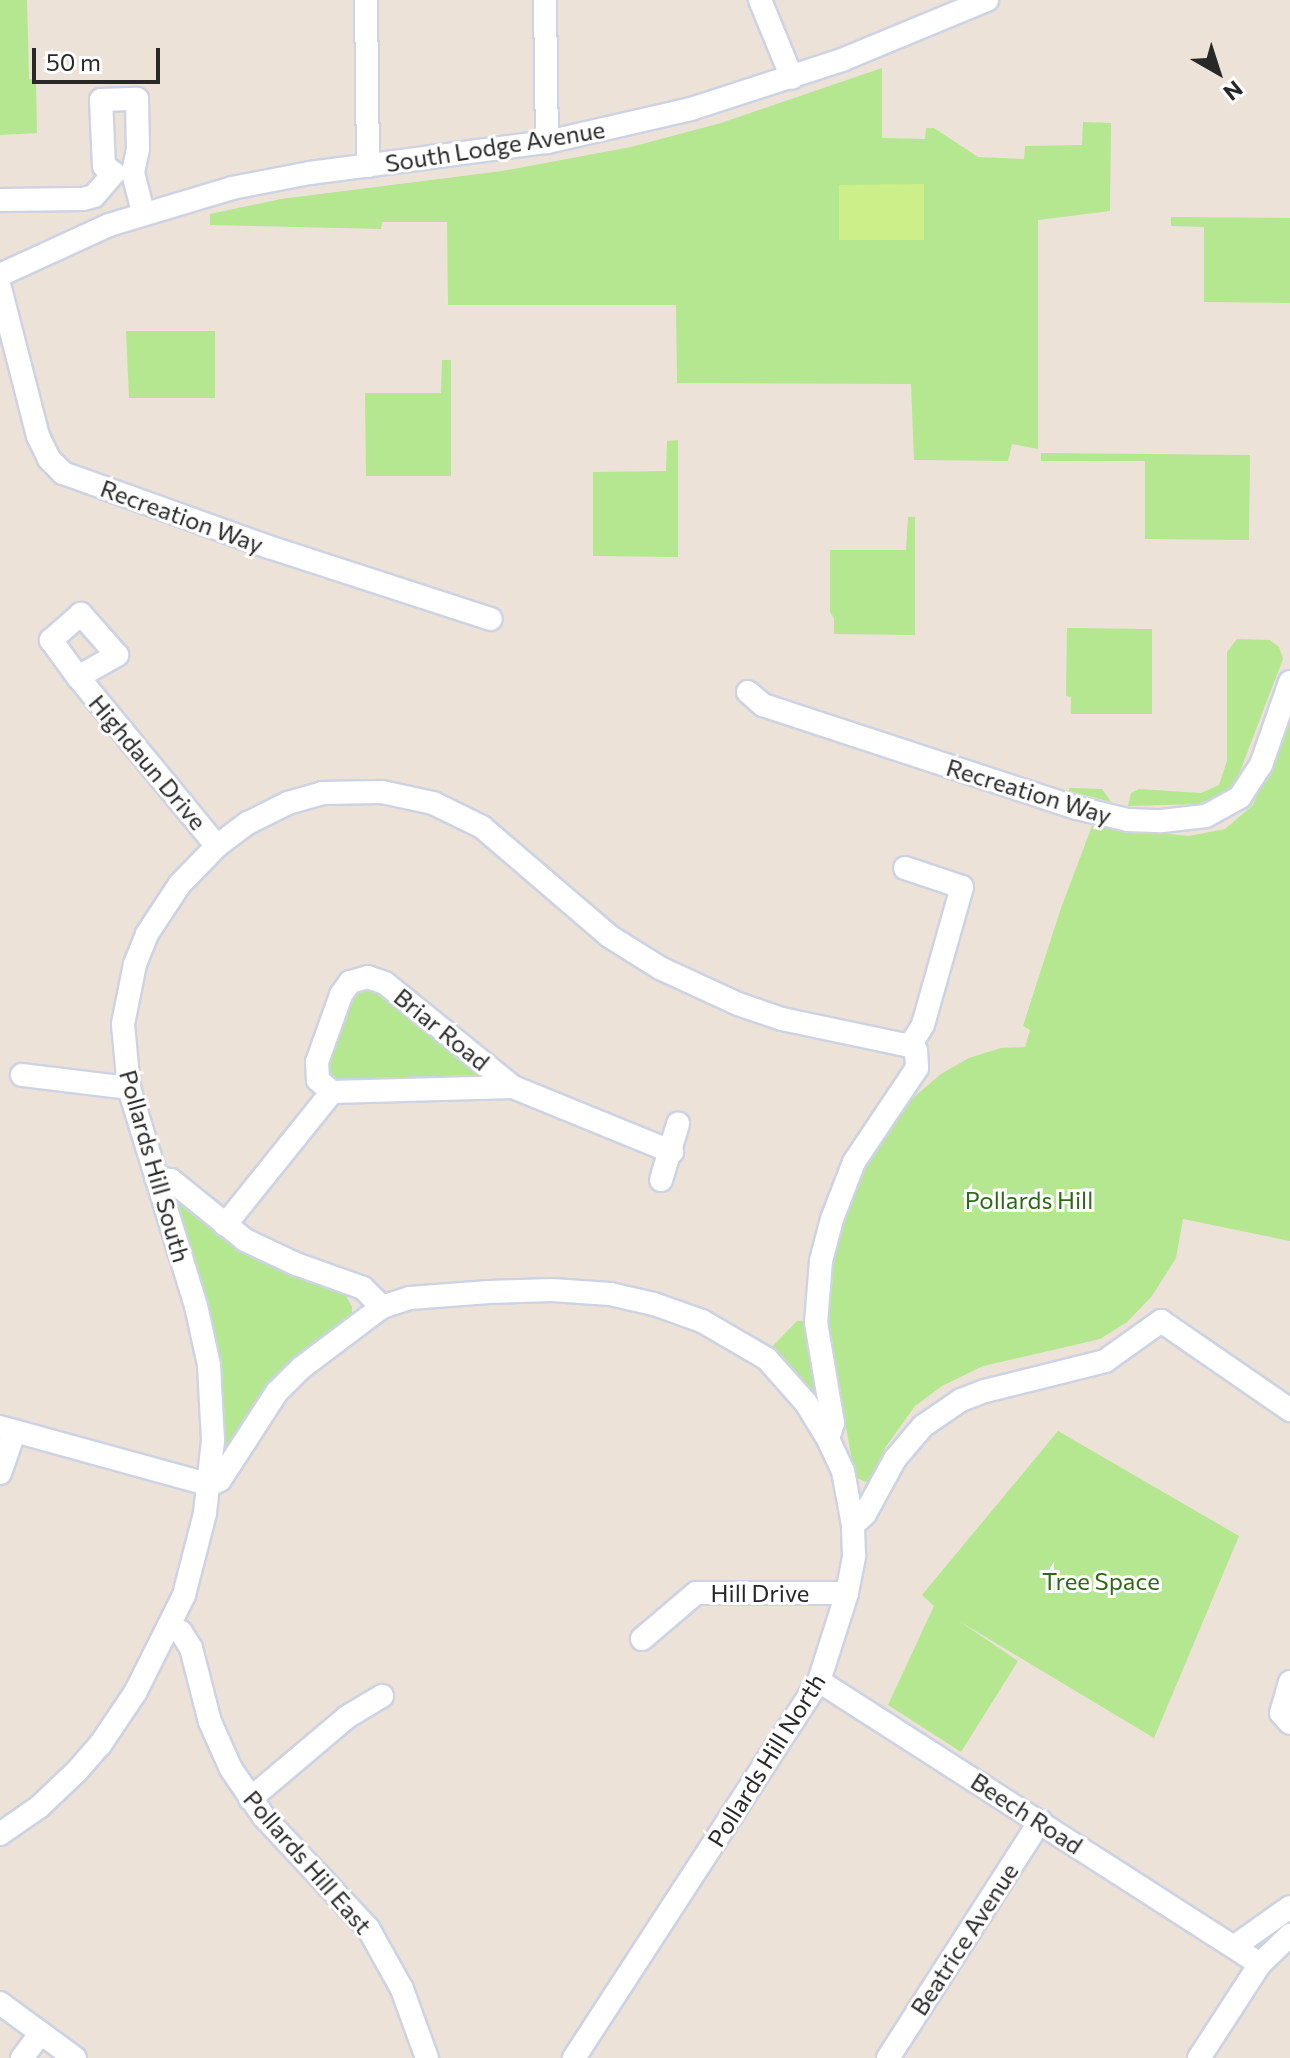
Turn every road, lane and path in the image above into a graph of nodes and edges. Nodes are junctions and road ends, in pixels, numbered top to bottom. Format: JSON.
{"nodes":[{"id":1,"x":366,"y":0,"type":"edge"},
{"id":2,"x":545,"y":0,"type":"edge"},
{"id":3,"x":760,"y":0,"type":"edge"},
{"id":4,"x":987,"y":0,"type":"edge"},
{"id":5,"x":792,"y":78,"type":"junction"},
{"id":6,"x":547,"y":142,"type":"junction"},
{"id":7,"x":368,"y":166,"type":"junction"},
{"id":8,"x":0,"y":200,"type":"edge"},
{"id":9,"x":143,"y":212,"type":"junction"},
{"id":10,"x":0,"y":275,"type":"edge"},
{"id":11,"x":0,"y":288,"type":"edge"},
{"id":12,"x":491,"y":619,"type":"dead end"},
{"id":13,"x":78,"y":677,"type":"dead end"},
{"id":14,"x":1290,"y":682,"type":"edge"},
{"id":15,"x":748,"y":692,"type":"dead end"},
{"id":16,"x":217,"y":846,"type":"junction"},
{"id":17,"x":905,"y":868,"type":"dead end"},
{"id":18,"x":910,"y":1046,"type":"junction"},
{"id":19,"x":22,"y":1075,"type":"dead end"},
{"id":20,"x":513,"y":1087,"type":"junction"},
{"id":21,"x":129,"y":1088,"type":"junction"},
{"id":22,"x":332,"y":1092,"type":"junction"},
{"id":23,"x":678,"y":1124,"type":"dead end"},
{"id":24,"x":672,"y":1152,"type":"junction"},
{"id":25,"x":156,"y":1178,"type":"junction"},
{"id":26,"x":661,"y":1180,"type":"dead end"},
{"id":27,"x":225,"y":1225,"type":"junction"},
{"id":28,"x":382,"y":1307,"type":"junction"},
{"id":29,"x":1290,"y":1410,"type":"edge"},
{"id":30,"x":7,"y":1430,"type":"edge"},
{"id":31,"x":828,"y":1439,"type":"junction"},
{"id":32,"x":0,"y":1473,"type":"edge"},
{"id":33,"x":210,"y":1485,"type":"junction"},
{"id":34,"x":853,"y":1525,"type":"junction"},
{"id":35,"x":847,"y":1593,"type":"junction"},
{"id":36,"x":170,"y":1626,"type":"junction"},
{"id":37,"x":642,"y":1639,"type":"dead end"},
{"id":38,"x":819,"y":1681,"type":"junction"},
{"id":39,"x":1290,"y":1682,"type":"edge"},
{"id":40,"x":382,"y":1696,"type":"dead end"},
{"id":41,"x":1290,"y":1723,"type":"edge"},
{"id":42,"x":250,"y":1799,"type":"junction"},
{"id":43,"x":1040,"y":1821,"type":"junction"},
{"id":44,"x":0,"y":1834,"type":"edge"},
{"id":45,"x":1290,"y":1907,"type":"edge"},
{"id":46,"x":1290,"y":1935,"type":"edge"},
{"id":47,"x":1235,"y":1946,"type":"junction"},
{"id":48,"x":1260,"y":1964,"type":"junction"},
{"id":49,"x":0,"y":2003,"type":"edge"},
{"id":50,"x":41,"y":2033,"type":"junction"},
{"id":51,"x":22,"y":2058,"type":"edge"},
{"id":52,"x":75,"y":2058,"type":"edge"},
{"id":53,"x":427,"y":2058,"type":"edge"},
{"id":54,"x":574,"y":2058,"type":"edge"},
{"id":55,"x":888,"y":2058,"type":"edge"},
{"id":56,"x":1199,"y":2058,"type":"edge"}],
"edges":[{"from":1,"to":7,"type":"street"},
{"from":2,"to":6,"type":"street"},
{"from":3,"to":5,"type":"street"},
{"from":4,"to":5,"type":"street","name":"South Lodge Avenue"},
{"from":5,"to":6,"type":"street","name":"South Lodge Avenue"},
{"from":6,"to":7,"type":"street","name":"South Lodge Avenue"},
{"from":7,"to":9,"type":"street","name":"South Lodge Avenue"},
{"from":8,"to":9,"type":"street"},
{"from":9,"to":10,"type":"street","name":"South Lodge Avenue"},
{"from":11,"to":12,"type":"street","name":"Recreation Way"},
{"from":13,"to":16,"type":"street","name":"Highdaun Drive"},
{"from":14,"to":15,"type":"street","name":"Recreation Way"},
{"from":16,"to":18,"type":"street","name":"Pollards Hill South"},
{"from":16,"to":21,"type":"street","name":"Pollards Hill South"},
{"from":17,"to":18,"type":"street"},
{"from":18,"to":31,"type":"street"},
{"from":19,"to":21,"type":"street"},
{"from":20,"to":22,"type":"street","name":"Briar Road"},
{"from":20,"to":22,"type":"street","name":"Briar Road"},
{"from":20,"to":24,"type":"street","name":"Briar Road"},
{"from":21,"to":25,"type":"street","name":"Pollards Hill South"},
{"from":22,"to":27,"type":"street"},
{"from":23,"to":24,"type":"street"},
{"from":24,"to":26,"type":"street"},
{"from":25,"to":27,"type":"street"},
{"from":25,"to":33,"type":"street","name":"Pollards Hill South"},
{"from":27,"to":28,"type":"street"},
{"from":28,"to":31,"type":"street"},
{"from":28,"to":33,"type":"street"},
{"from":29,"to":34,"type":"street"},
{"from":30,"to":32,"type":"street"},
{"from":30,"to":33,"type":"street"},
{"from":31,"to":34,"type":"street","name":"Pollards Hill North"},
{"from":33,"to":36,"type":"street","name":"Pollards Hill South"},
{"from":34,"to":35,"type":"street","name":"Pollards Hill North"},
{"from":35,"to":37,"type":"street","name":"Hill Drive"},
{"from":35,"to":38,"type":"street","name":"Pollards Hill North"},
{"from":36,"to":42,"type":"street","name":"Pollards Hill East"},
{"from":36,"to":44,"type":"street","name":"Pollards Hill South"},
{"from":38,"to":43,"type":"street","name":"Beech Road"},
{"from":38,"to":54,"type":"street","name":"Pollards Hill North"},
{"from":39,"to":41,"type":"street"},
{"from":40,"to":42,"type":"street"},
{"from":42,"to":53,"type":"street","name":"Pollards Hill East"},
{"from":43,"to":47,"type":"street","name":"Beech Road"},
{"from":43,"to":55,"type":"street","name":"Beatrice Avenue"},
{"from":45,"to":47,"type":"street"},
{"from":46,"to":48,"type":"street"},
{"from":47,"to":48,"type":"street","name":"Beech Road"},
{"from":48,"to":56,"type":"street"},
{"from":49,"to":50,"type":"street"},
{"from":50,"to":51,"type":"street"},
{"from":50,"to":52,"type":"street"}]}
